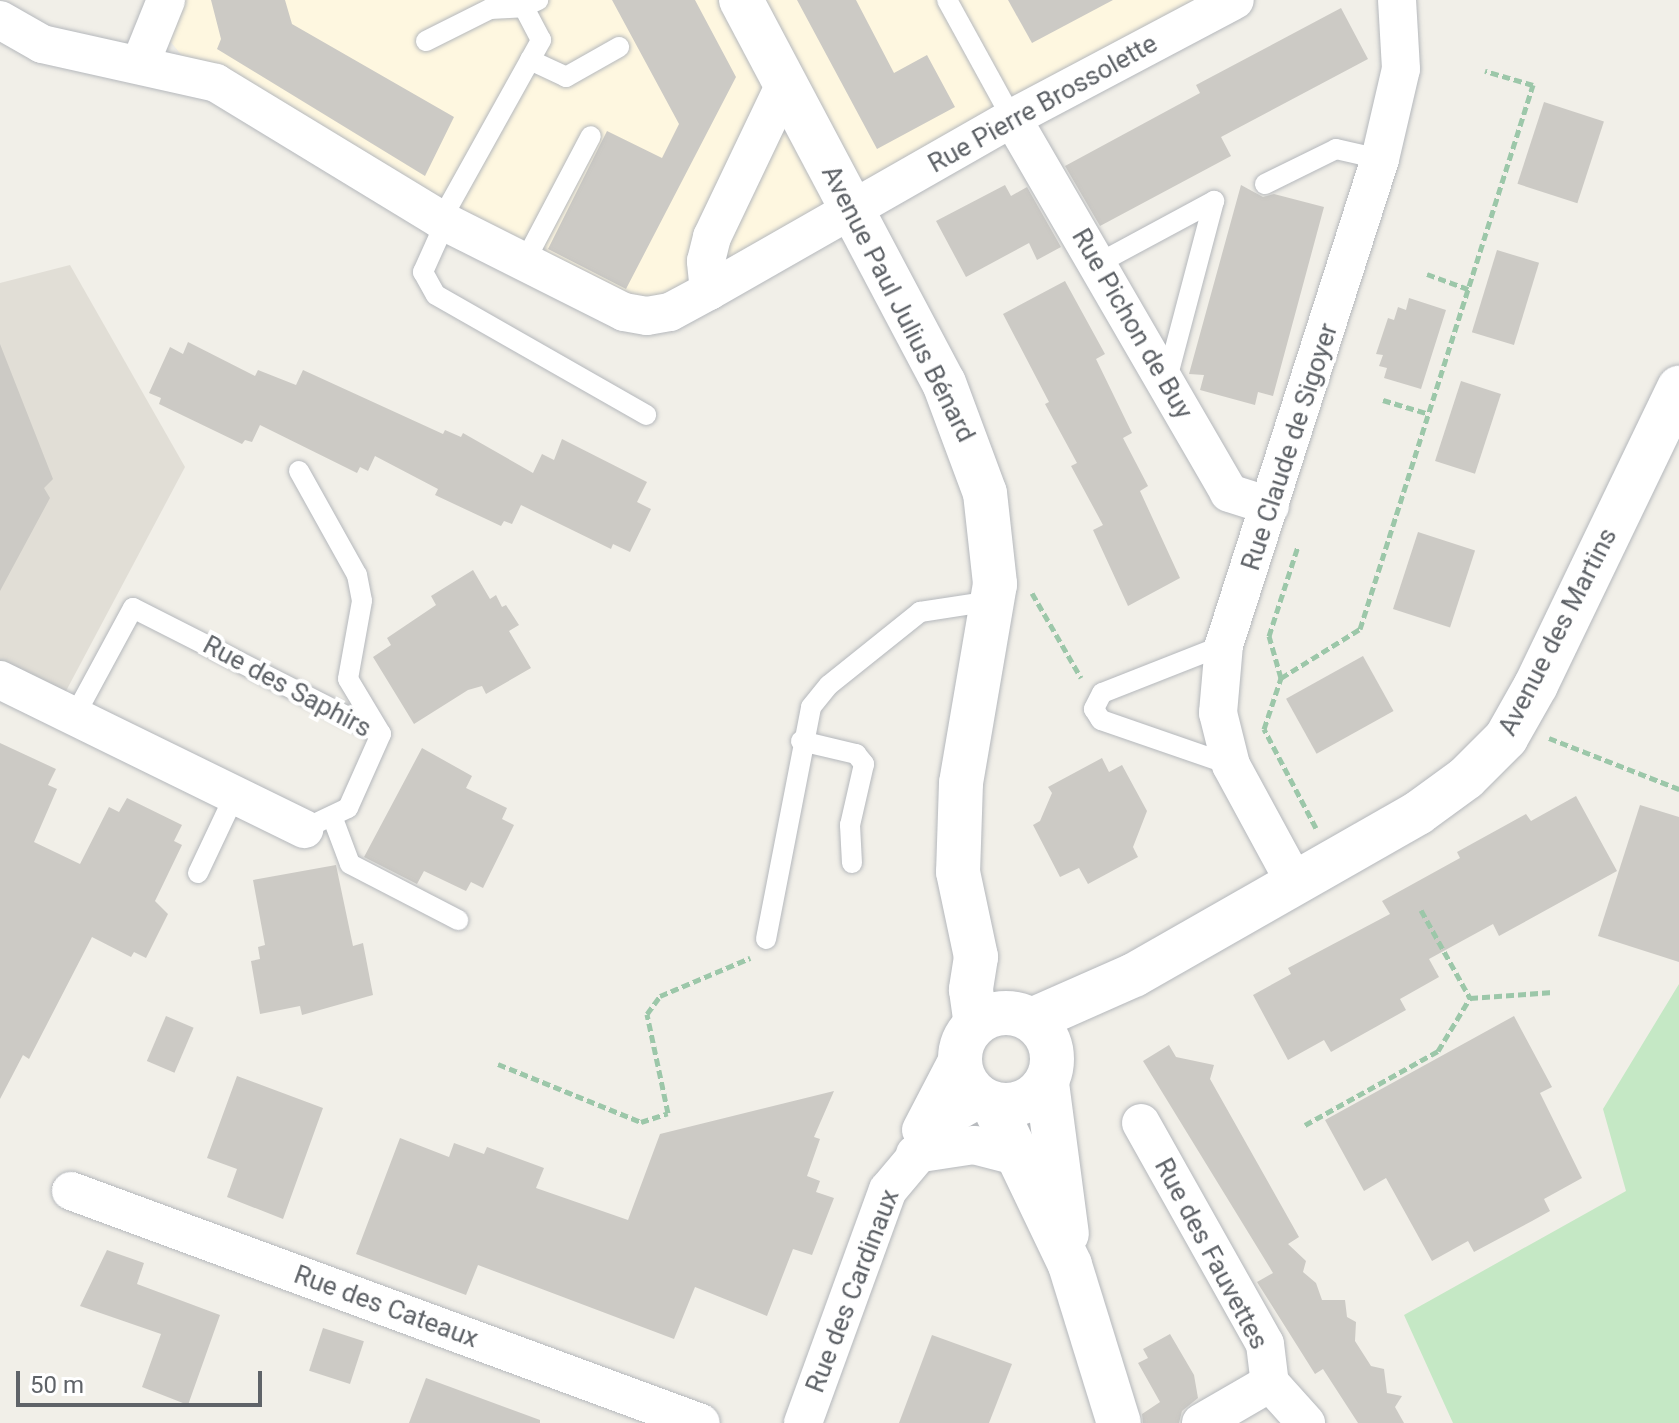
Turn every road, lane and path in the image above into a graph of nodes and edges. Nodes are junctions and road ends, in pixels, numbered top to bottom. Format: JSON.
{"nodes":[{"id":1,"x":166,"y":0,"type":"edge"},
{"id":2,"x":741,"y":0,"type":"edge"},
{"id":3,"x":947,"y":0,"type":"edge"},
{"id":4,"x":1235,"y":0,"type":"edge"},
{"id":5,"x":1397,"y":0,"type":"edge"},
{"id":6,"x":527,"y":2,"type":"edge"},
{"id":7,"x":0,"y":20,"type":"edge"},
{"id":8,"x":426,"y":41,"type":"dead end"},
{"id":9,"x":619,"y":47,"type":"dead end"},
{"id":10,"x":530,"y":60,"type":"junction"},
{"id":11,"x":141,"y":62,"type":"junction"},
{"id":12,"x":1485,"y":71,"type":"dead end"},
{"id":13,"x":785,"y":84,"type":"junction"},
{"id":14,"x":1012,"y":118,"type":"junction"},
{"id":15,"x":591,"y":136,"type":"dead end"},
{"id":16,"x":1380,"y":159,"type":"junction"},
{"id":17,"x":1265,"y":184,"type":"dead end"},
{"id":18,"x":852,"y":210,"type":"junction"},
{"id":19,"x":443,"y":222,"type":"junction"},
{"id":20,"x":525,"y":261,"type":"junction"},
{"id":21,"x":1099,"y":263,"type":"junction"},
{"id":22,"x":1427,"y":274,"type":"dead end"},
{"id":23,"x":1468,"y":289,"type":"junction"},
{"id":24,"x":709,"y":291,"type":"junction"},
{"id":25,"x":1166,"y":383,"type":"junction"},
{"id":26,"x":1679,"y":388,"type":"edge"},
{"id":27,"x":1383,"y":400,"type":"dead end"},
{"id":28,"x":1429,"y":414,"type":"junction"},
{"id":29,"x":646,"y":415,"type":"dead end"},
{"id":30,"x":299,"y":471,"type":"dead end"},
{"id":31,"x":1270,"y":506,"type":"junction"},
{"id":32,"x":1298,"y":546,"type":"dead end"},
{"id":33,"x":993,"y":592,"type":"junction"},
{"id":34,"x":1224,"y":645,"type":"junction"},
{"id":35,"x":1281,"y":678,"type":"junction"},
{"id":36,"x":0,"y":680,"type":"edge"},
{"id":37,"x":1098,"y":695,"type":"junction"},
{"id":38,"x":74,"y":717,"type":"junction"},
{"id":39,"x":1516,"y":721,"type":"junction"},
{"id":40,"x":381,"y":734,"type":"junction"},
{"id":41,"x":801,"y":741,"type":"junction"},
{"id":42,"x":1231,"y":765,"type":"junction"},
{"id":43,"x":1679,"y":789,"type":"edge"},
{"id":44,"x":234,"y":797,"type":"junction"},
{"id":45,"x":318,"y":822,"type":"junction"},
{"id":46,"x":1334,"y":861,"type":"junction"},
{"id":47,"x":852,"y":863,"type":"dead end"},
{"id":48,"x":198,"y":873,"type":"dead end"},
{"id":49,"x":1295,"y":883,"type":"junction"},
{"id":50,"x":1421,"y":910,"type":"dead end"},
{"id":51,"x":458,"y":920,"type":"dead end"},
{"id":52,"x":766,"y":939,"type":"joint"},
{"id":53,"x":1553,"y":992,"type":"dead end"},
{"id":54,"x":1470,"y":998,"type":"junction"},
{"id":55,"x":1013,"y":1041,"type":"junction"},
{"id":56,"x":498,"y":1064,"type":"dead end"},
{"id":57,"x":986,"y":1101,"type":"junction"},
{"id":58,"x":1141,"y":1123,"type":"dead end"},
{"id":59,"x":1305,"y":1125,"type":"dead end"},
{"id":60,"x":1020,"y":1157,"type":"junction"},
{"id":61,"x":911,"y":1158,"type":"junction"},
{"id":62,"x":71,"y":1191,"type":"dead end"},
{"id":63,"x":1070,"y":1265,"type":"junction"},
{"id":64,"x":1270,"y":1383,"type":"junction"},
{"id":65,"x":701,"y":1423,"type":"edge"},
{"id":66,"x":803,"y":1423,"type":"edge"},
{"id":67,"x":1119,"y":1423,"type":"edge"},
{"id":68,"x":1201,"y":1423,"type":"edge"},
{"id":69,"x":1306,"y":1423,"type":"edge"}],
"edges":[{"from":1,"to":11,"type":"street"},
{"from":2,"to":13,"type":"main road","name":"Avenue Paul Julius Bénard"},
{"from":3,"to":14,"type":"lane"},
{"from":4,"to":14,"type":"street","name":"Rue Pierre Brossolette"},
{"from":5,"to":16,"type":"street","name":"Rue Claude de Sigoyer"},
{"from":6,"to":8,"type":"lane"},
{"from":6,"to":10,"type":"lane"},
{"from":7,"to":11,"type":"street","name":"Rue Pierre Brossolette"},
{"from":9,"to":10,"type":"lane"},
{"from":10,"to":19,"type":"lane"},
{"from":11,"to":19,"type":"street","name":"Rue Pierre Brossolette"},
{"from":12,"to":23,"type":"path"},
{"from":13,"to":18,"type":"main road","name":"Avenue Paul Julius Bénard"},
{"from":13,"to":24,"type":"street"},
{"from":14,"to":18,"type":"street","name":"Rue Pierre Brossolette"},
{"from":14,"to":21,"type":"street","name":"Rue Pichon de Buy"},
{"from":15,"to":20,"type":"lane"},
{"from":16,"to":17,"type":"lane"},
{"from":16,"to":31,"type":"street","name":"Rue Claude de Sigoyer"},
{"from":18,"to":24,"type":"street","name":"Rue Pierre Brossolette"},
{"from":18,"to":33,"type":"main road","name":"Avenue Paul Julius Bénard"},
{"from":19,"to":20,"type":"street","name":"Rue Pierre Brossolette"},
{"from":19,"to":29,"type":"lane"},
{"from":20,"to":24,"type":"street","name":"Rue Pierre Brossolette"},
{"from":21,"to":25,"type":"street","name":"Rue Pichon de Buy"},
{"from":21,"to":25,"type":"lane"},
{"from":22,"to":23,"type":"path"},
{"from":23,"to":28,"type":"path"},
{"from":25,"to":31,"type":"street","name":"Rue Pichon de Buy"},
{"from":26,"to":39,"type":"main road","name":"Avenue des Martins"},
{"from":27,"to":28,"type":"path"},
{"from":28,"to":35,"type":"path"},
{"from":30,"to":40,"type":"lane"},
{"from":31,"to":34,"type":"street","name":"Rue Claude de Sigoyer"},
{"from":32,"to":35,"type":"path"},
{"from":33,"to":37,"type":"path"},
{"from":33,"to":41,"type":"lane"},
{"from":33,"to":55,"type":"main road","name":"Avenue Paul Julius Bénard"},
{"from":34,"to":37,"type":"lane"},
{"from":34,"to":42,"type":"street","name":"Rue Claude de Sigoyer"},
{"from":35,"to":46,"type":"path"},
{"from":36,"to":38,"type":"street"},
{"from":37,"to":42,"type":"lane"},
{"from":38,"to":40,"type":"lane","name":"Rue des Saphirs"},
{"from":38,"to":44,"type":"street"},
{"from":39,"to":43,"type":"path"},
{"from":39,"to":46,"type":"main road","name":"Avenue des Martins"},
{"from":40,"to":45,"type":"lane","name":"Rue des Saphirs"},
{"from":41,"to":47,"type":"lane"},
{"from":41,"to":52,"type":"lane"},
{"from":42,"to":49,"type":"street","name":"Rue Claude de Sigoyer"},
{"from":44,"to":45,"type":"street"},
{"from":44,"to":48,"type":"lane"},
{"from":45,"to":51,"type":"lane"},
{"from":46,"to":49,"type":"main road","name":"Avenue des Martins"},
{"from":49,"to":55,"type":"main road","name":"Avenue des Martins"},
{"from":50,"to":54,"type":"path"},
{"from":52,"to":56,"type":"path"},
{"from":53,"to":54,"type":"path"},
{"from":54,"to":59,"type":"path"},
{"from":55,"to":57,"type":"main road","name":"Avenue Paul Julius Bénard"},
{"from":55,"to":57,"type":"main road","name":"Avenue des Martins"},
{"from":55,"to":61,"type":"street","name":"Rue des Cardinaux"},
{"from":55,"to":63,"type":"main road"},
{"from":57,"to":60,"type":"main road","name":"Avenue Paul Julius Bénard"},
{"from":57,"to":61,"type":"street","name":"Rue des Cardinaux"},
{"from":58,"to":64,"type":"street","name":"Rue des Fauvettes"},
{"from":60,"to":61,"type":"street"},
{"from":60,"to":63,"type":"main road","name":"Avenue Paul Julius Bénard"},
{"from":61,"to":66,"type":"street","name":"Rue des Cardinaux"},
{"from":62,"to":65,"type":"street","name":"Rue des Cateaux"},
{"from":63,"to":67,"type":"main road"},
{"from":64,"to":68,"type":"street"},
{"from":64,"to":69,"type":"street","name":"Rue des Fauvettes"}]}
